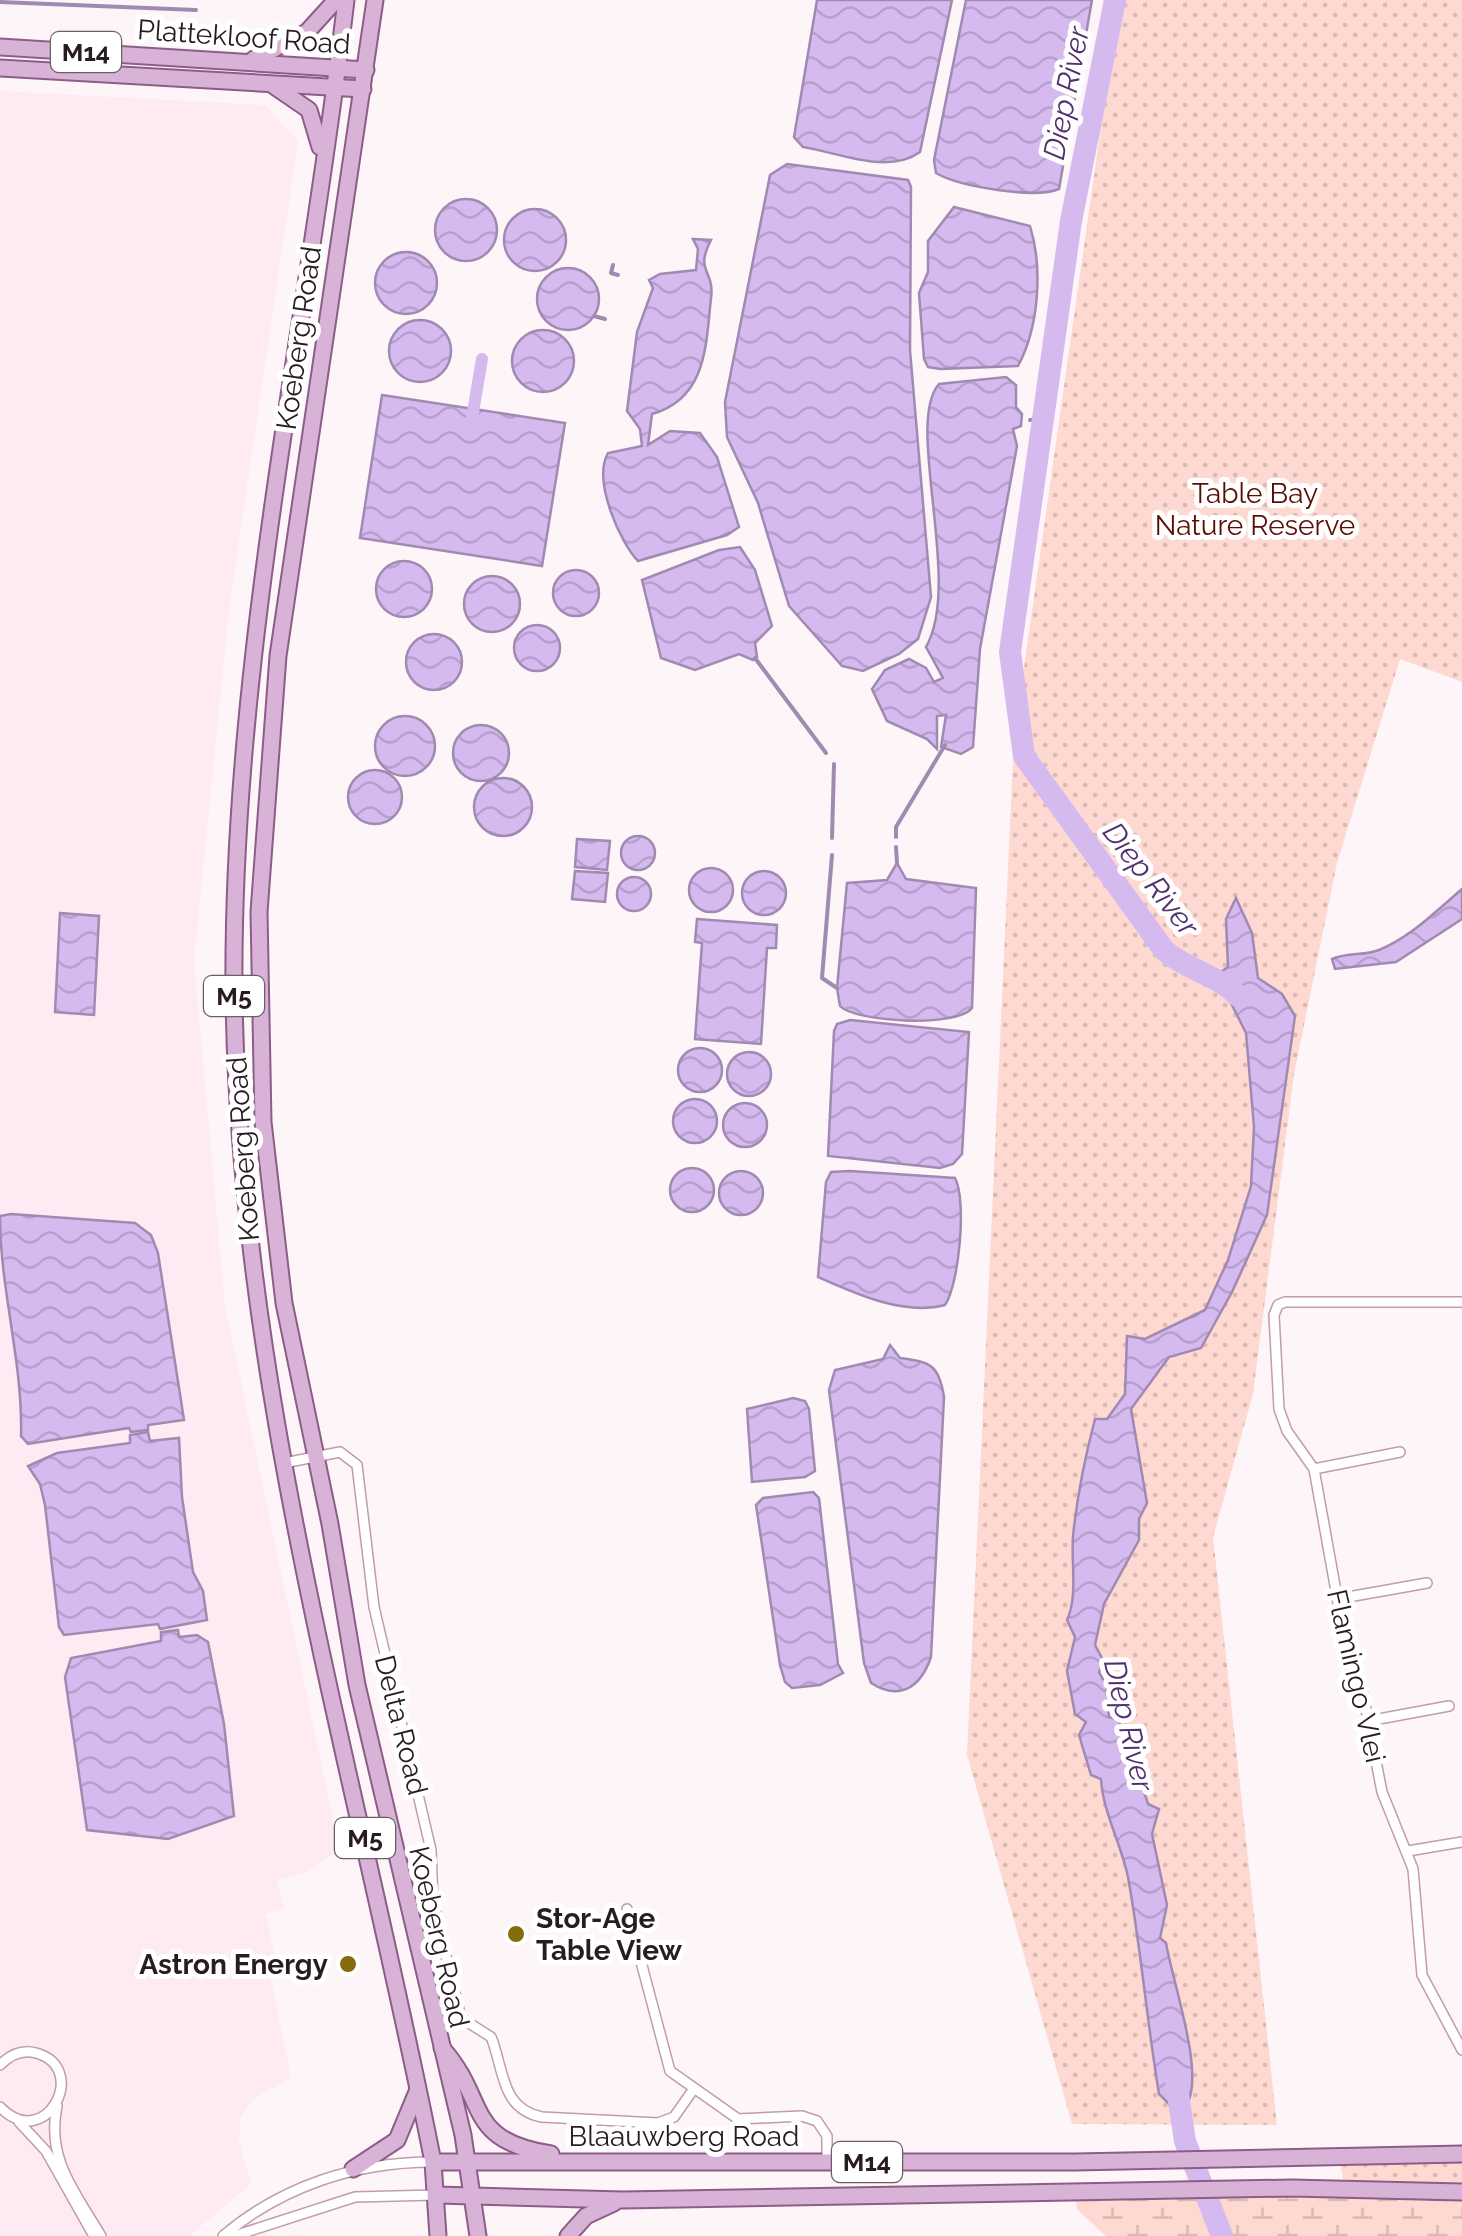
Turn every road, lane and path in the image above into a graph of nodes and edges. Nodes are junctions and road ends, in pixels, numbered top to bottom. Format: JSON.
{"nodes":[{"id":1,"x":336,"y":0,"type":"edge"},
{"id":2,"x":346,"y":0,"type":"edge"},
{"id":3,"x":375,"y":0,"type":"edge"},
{"id":4,"x":0,"y":47,"type":"edge"},
{"id":5,"x":250,"y":60,"type":"junction"},
{"id":6,"x":338,"y":67,"type":"junction"},
{"id":7,"x":0,"y":68,"type":"edge"},
{"id":8,"x":366,"y":70,"type":"junction"},
{"id":9,"x":266,"y":82,"type":"junction"},
{"id":10,"x":335,"y":86,"type":"junction"},
{"id":11,"x":363,"y":89,"type":"junction"},
{"id":12,"x":322,"y":170,"type":"junction"},
{"id":13,"x":1462,"y":1302,"type":"edge"},
{"id":14,"x":1400,"y":1452,"type":"dead end"},
{"id":15,"x":316,"y":1456,"type":"junction"},
{"id":16,"x":284,"y":1463,"type":"junction"},
{"id":17,"x":1314,"y":1470,"type":"junction"},
{"id":18,"x":1428,"y":1583,"type":"dead end"},
{"id":19,"x":1337,"y":1599,"type":"junction"},
{"id":20,"x":1449,"y":1706,"type":"dead end"},
{"id":21,"x":1368,"y":1720,"type":"junction"},
{"id":22,"x":1462,"y":1842,"type":"edge"},
{"id":23,"x":1408,"y":1851,"type":"junction"},
{"id":24,"x":627,"y":1909,"type":"dead end"},
{"id":25,"x":438,"y":2044,"type":"junction"},
{"id":26,"x":1462,"y":2050,"type":"edge"},
{"id":27,"x":0,"y":2065,"type":"edge"},
{"id":28,"x":418,"y":2086,"type":"junction"},
{"id":29,"x":694,"y":2090,"type":"junction"},
{"id":30,"x":57,"y":2103,"type":"junction"},
{"id":31,"x":0,"y":2107,"type":"edge"},
{"id":32,"x":12,"y":2117,"type":"junction"},
{"id":33,"x":1462,"y":2154,"type":"edge"},
{"id":34,"x":589,"y":2160,"type":"junction"},
{"id":35,"x":433,"y":2162,"type":"junction"},
{"id":36,"x":468,"y":2162,"type":"junction"},
{"id":37,"x":827,"y":2162,"type":"junction"},
{"id":38,"x":353,"y":2170,"type":"junction"},
{"id":39,"x":1462,"y":2192,"type":"edge"},
{"id":40,"x":436,"y":2196,"type":"junction"},
{"id":41,"x":475,"y":2199,"type":"junction"},
{"id":42,"x":622,"y":2200,"type":"junction"},
{"id":43,"x":94,"y":2236,"type":"edge"},
{"id":44,"x":102,"y":2236,"type":"edge"},
{"id":45,"x":223,"y":2236,"type":"edge"},
{"id":46,"x":234,"y":2236,"type":"edge"},
{"id":47,"x":438,"y":2236,"type":"edge"},
{"id":48,"x":478,"y":2236,"type":"edge"},
{"id":49,"x":568,"y":2236,"type":"edge"}],
"edges":[{"from":1,"to":5,"type":"main road"},
{"from":2,"to":6,"type":"main road","name":"Koeberg Road","number":"M5"},
{"from":3,"to":8,"type":"main road","name":"Koeberg Road","number":"M5"},
{"from":4,"to":5,"type":"main road","name":"Plattekloof Road","number":"M14"},
{"from":5,"to":6,"type":"main road","name":"Plattekloof Road","number":"M14"},
{"from":6,"to":8,"type":"main road","name":"Plattekloof Road","number":"M14"},
{"from":6,"to":10,"type":"main road","name":"Koeberg Road","number":"M5"},
{"from":7,"to":9,"type":"main road","name":"Plattekloof Road","number":"M14"},
{"from":8,"to":11,"type":"main road","name":"Koeberg Road","number":"M5"},
{"from":9,"to":10,"type":"main road","name":"Plattekloof Road","number":"M14"},
{"from":9,"to":12,"type":"main road"},
{"from":10,"to":11,"type":"main road","name":"Plattekloof Road","number":"M14"},
{"from":10,"to":12,"type":"main road","name":"Koeberg Road","number":"M5"},
{"from":11,"to":15,"type":"main road","name":"Koeberg Road","number":"M5"},
{"from":12,"to":16,"type":"main road","name":"Koeberg Road","number":"M5"},
{"from":13,"to":17,"type":"street","name":"Flamingo Vlei"},
{"from":14,"to":17,"type":"street"},
{"from":15,"to":16,"type":"street"},
{"from":15,"to":25,"type":"main road","name":"Koeberg Road","number":"M5"},
{"from":15,"to":29,"type":"street","name":"Delta Road"},
{"from":16,"to":28,"type":"main road","name":"Koeberg Road","number":"M5"},
{"from":17,"to":19,"type":"street","name":"Flamingo Vlei"},
{"from":18,"to":19,"type":"street"},
{"from":19,"to":21,"type":"street","name":"Flamingo Vlei"},
{"from":20,"to":21,"type":"street"},
{"from":21,"to":23,"type":"street","name":"Flamingo Vlei"},
{"from":22,"to":23,"type":"street"},
{"from":23,"to":26,"type":"street","name":"Flamingo Vlei"},
{"from":24,"to":29,"type":"street"},
{"from":25,"to":34,"type":"main road"},
{"from":25,"to":36,"type":"main road","name":"Koeberg Road","number":"M5"},
{"from":27,"to":30,"type":"street"},
{"from":28,"to":35,"type":"main road","name":"Koeberg Road","number":"M5"},
{"from":28,"to":38,"type":"main road"},
{"from":29,"to":37,"type":"street"},
{"from":30,"to":32,"type":"street"},
{"from":30,"to":44,"type":"street"},
{"from":31,"to":32,"type":"street"},
{"from":32,"to":43,"type":"street"},
{"from":33,"to":37,"type":"main road","name":"Blaauwberg Road","number":"M14"},
{"from":34,"to":36,"type":"main road","name":"Blaauwberg Road","number":"M14"},
{"from":34,"to":37,"type":"main road","name":"Blaauwberg Road","number":"M14"},
{"from":35,"to":36,"type":"main road","name":"Blaauwberg Road","number":"M14"},
{"from":35,"to":38,"type":"street","name":"Blaauwberg Road"},
{"from":35,"to":40,"type":"main road","number":"M5"},
{"from":36,"to":41,"type":"main road","number":"M5"},
{"from":38,"to":45,"type":"street","name":"Blaauwberg Road"},
{"from":39,"to":42,"type":"main road","number":"M14"},
{"from":40,"to":41,"type":"main road","number":"M14"},
{"from":40,"to":46,"type":"street"},
{"from":40,"to":47,"type":"main road","number":"M5"},
{"from":41,"to":42,"type":"main road","number":"M14"},
{"from":41,"to":48,"type":"main road","number":"M5"},
{"from":42,"to":49,"type":"main road"}]}
